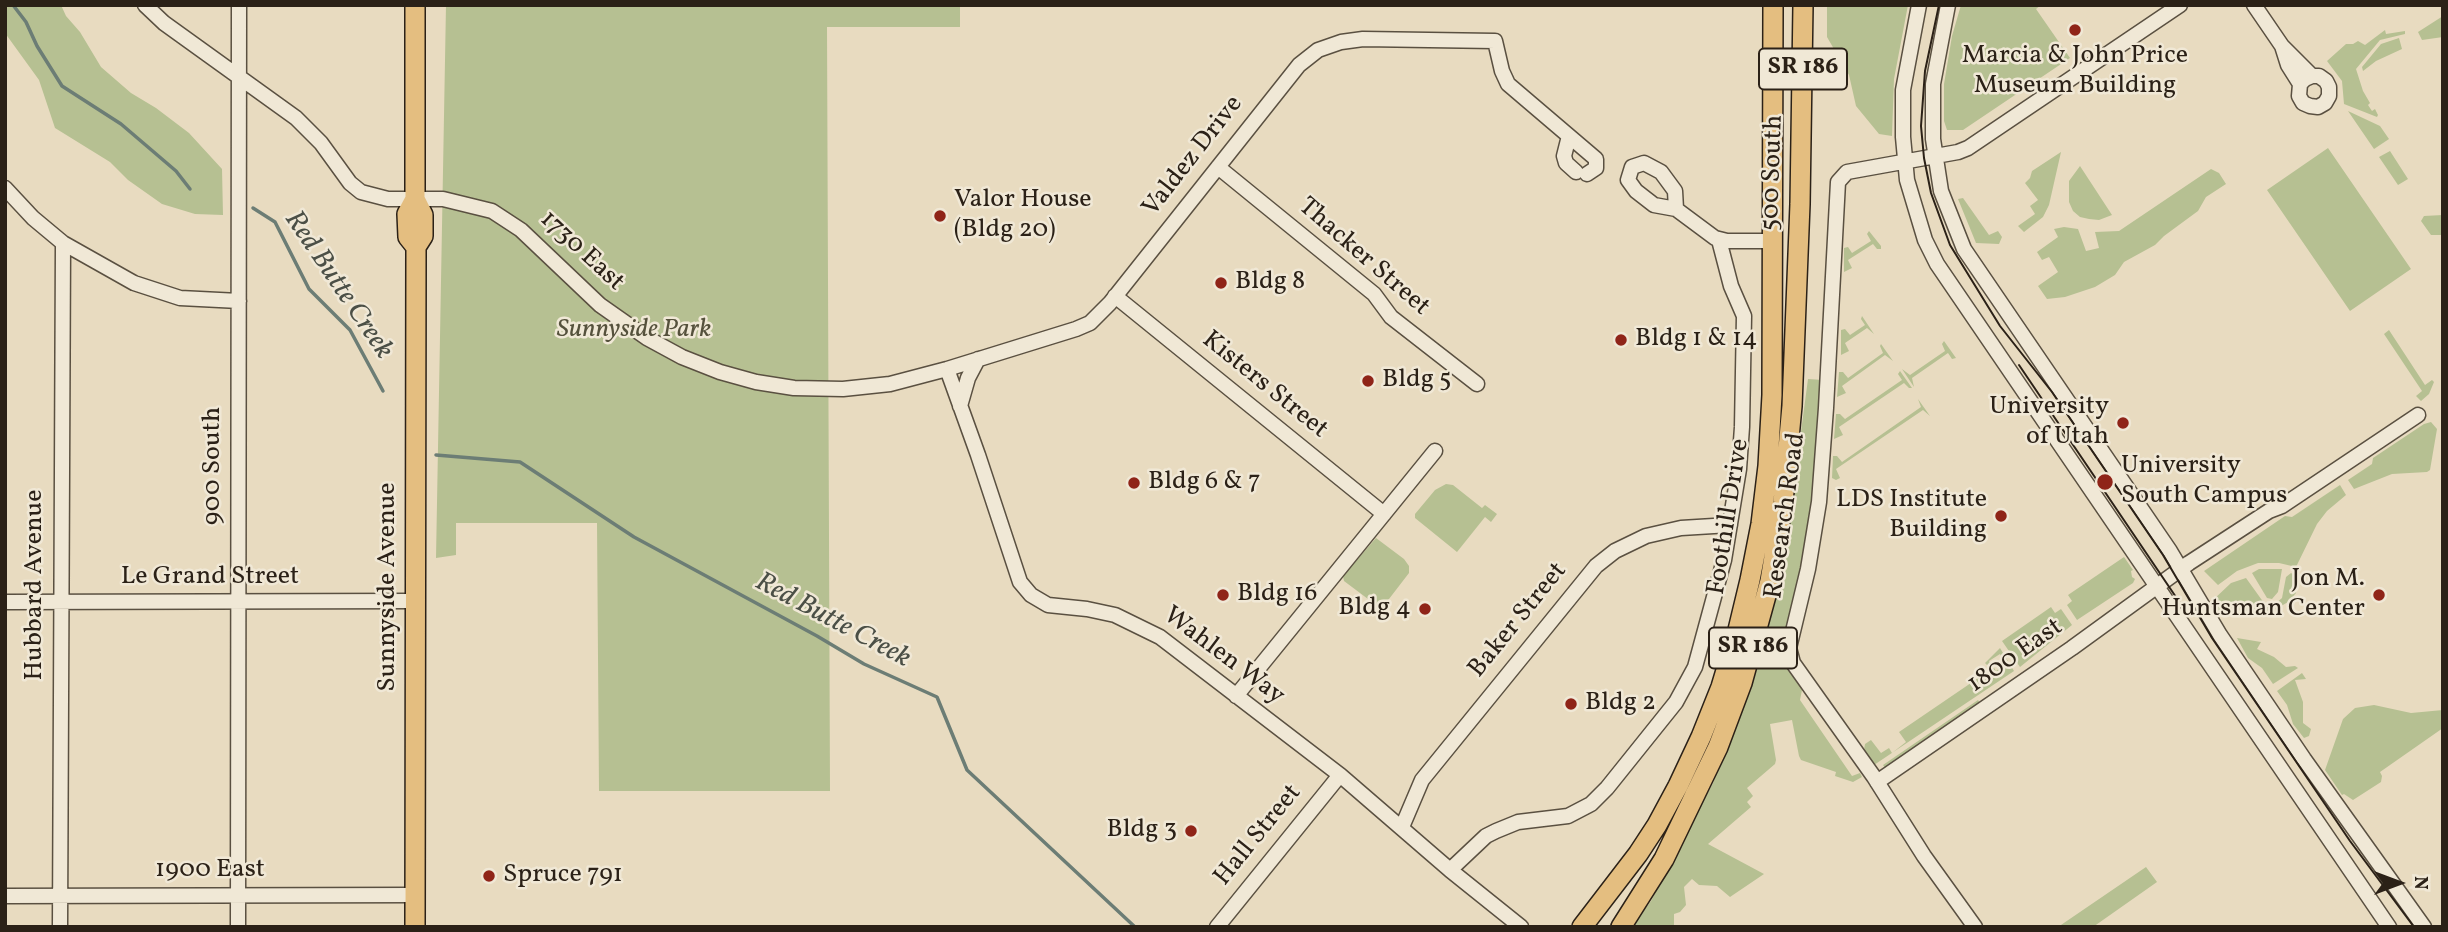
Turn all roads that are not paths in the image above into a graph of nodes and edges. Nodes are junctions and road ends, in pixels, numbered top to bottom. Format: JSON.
{"nodes":[{"id":1,"x":145,"y":5,"type":"edge"},
{"id":2,"x":239,"y":5,"type":"edge"},
{"id":3,"x":415,"y":5,"type":"edge"},
{"id":4,"x":1773,"y":5,"type":"edge"},
{"id":5,"x":1803,"y":5,"type":"edge"},
{"id":6,"x":1919,"y":5,"type":"edge"},
{"id":7,"x":1948,"y":5,"type":"edge"},
{"id":8,"x":2180,"y":5,"type":"edge"},
{"id":9,"x":2254,"y":5,"type":"edge"},
{"id":10,"x":239,"y":78,"type":"junction"},
{"id":11,"x":2306,"y":80,"type":"dead end"},
{"id":12,"x":1569,"y":136,"type":"junction"},
{"id":13,"x":1934,"y":156,"type":"junction"},
{"id":14,"x":1911,"y":161,"type":"junction"},
{"id":15,"x":1218,"y":167,"type":"junction"},
{"id":16,"x":5,"y":188,"type":"edge"},
{"id":17,"x":415,"y":199,"type":"junction"},
{"id":18,"x":1676,"y":209,"type":"dead end"},
{"id":19,"x":1719,"y":240,"type":"junction"},
{"id":20,"x":1773,"y":241,"type":"junction"},
{"id":21,"x":63,"y":243,"type":"junction"},
{"id":22,"x":1798,"y":254,"type":"junction"},
{"id":23,"x":1115,"y":296,"type":"junction"},
{"id":24,"x":239,"y":302,"type":"junction"},
{"id":25,"x":1773,"y":326,"type":"joint"},
{"id":26,"x":1795,"y":341,"type":"joint"},
{"id":27,"x":978,"y":359,"type":"junction"},
{"id":28,"x":947,"y":369,"type":"junction"},
{"id":29,"x":1477,"y":384,"type":"dead end"},
{"id":30,"x":828,"y":389,"type":"joint"},
{"id":31,"x":960,"y":406,"type":"junction"},
{"id":32,"x":2418,"y":415,"type":"dead end"},
{"id":33,"x":1435,"y":451,"type":"dead end"},
{"id":34,"x":1384,"y":514,"type":"junction"},
{"id":35,"x":1730,"y":525,"type":"junction"},
{"id":36,"x":2181,"y":569,"type":"junction"},
{"id":37,"x":2156,"y":586,"type":"junction"},
{"id":38,"x":415,"y":601,"type":"junction"},
{"id":39,"x":60,"y":602,"type":"junction"},
{"id":40,"x":238,"y":602,"type":"junction"},
{"id":41,"x":5,"y":603,"type":"edge"},
{"id":42,"x":1236,"y":696,"type":"junction"},
{"id":43,"x":1340,"y":775,"type":"junction"},
{"id":44,"x":1877,"y":782,"type":"junction"},
{"id":45,"x":1402,"y":827,"type":"junction"},
{"id":46,"x":1450,"y":870,"type":"junction"},
{"id":47,"x":415,"y":895,"type":"junction"},
{"id":48,"x":5,"y":896,"type":"edge"},
{"id":49,"x":61,"y":896,"type":"junction"},
{"id":50,"x":238,"y":896,"type":"junction"},
{"id":51,"x":60,"y":927,"type":"edge"},
{"id":52,"x":238,"y":927,"type":"edge"},
{"id":53,"x":415,"y":927,"type":"edge"},
{"id":54,"x":1217,"y":927,"type":"edge"},
{"id":55,"x":1521,"y":927,"type":"edge"},
{"id":56,"x":1582,"y":927,"type":"edge"},
{"id":57,"x":1621,"y":927,"type":"edge"},
{"id":58,"x":1975,"y":927,"type":"edge"},
{"id":59,"x":2389,"y":927,"type":"edge"},
{"id":60,"x":2424,"y":927,"type":"edge"}],
"edges":[{"from":1,"to":10,"type":"street","name":"1730 East"},
{"from":2,"to":10,"type":"street","name":"900 South"},
{"from":3,"to":17,"type":"main road","name":"Sunnyside Avenue"},
{"from":4,"to":20,"type":"main road","name":"500 South","number":"SR 186"},
{"from":5,"to":22,"type":"main road","name":"500 South","number":"SR 186"},
{"from":6,"to":14,"type":"street"},
{"from":7,"to":13,"type":"street"},
{"from":8,"to":13,"type":"street","name":"Research Road"},
{"from":9,"to":11,"type":"street"},
{"from":10,"to":17,"type":"street","name":"1730 East"},
{"from":10,"to":24,"type":"street","name":"900 South"},
{"from":12,"to":12,"type":"street","name":"Valdez Drive"},
{"from":12,"to":15,"type":"street","name":"Valdez Drive"},
{"from":13,"to":14,"type":"street","name":"Research Road"},
{"from":13,"to":36,"type":"street"},
{"from":14,"to":37,"type":"street"},
{"from":14,"to":44,"type":"street","name":"Research Road"},
{"from":15,"to":23,"type":"street","name":"Valdez Drive"},
{"from":15,"to":29,"type":"street","name":"Thacker Street"},
{"from":16,"to":21,"type":"street"},
{"from":17,"to":30,"type":"street","name":"1730 East"},
{"from":17,"to":38,"type":"main road","name":"Sunnyside Avenue"},
{"from":18,"to":19,"type":"street"},
{"from":19,"to":20,"type":"street"},
{"from":19,"to":35,"type":"street"},
{"from":20,"to":22,"type":"main road"},
{"from":20,"to":25,"type":"main road","name":"500 South","number":"SR 186"},
{"from":21,"to":24,"type":"street"},
{"from":21,"to":39,"type":"street","name":"Hubbard Avenue"},
{"from":22,"to":26,"type":"main road","name":"500 South","number":"SR 186"},
{"from":23,"to":27,"type":"street","name":"Valdez Drive"},
{"from":23,"to":34,"type":"street","name":"Kisters Street"},
{"from":24,"to":40,"type":"street","name":"900 South"},
{"from":25,"to":56,"type":"main road","name":"Foothill Drive","number":"SR 186"},
{"from":26,"to":57,"type":"main road","name":"Foothill Drive","number":"SR 186"},
{"from":27,"to":28,"type":"street","name":"Valdez Drive"},
{"from":27,"to":31,"type":"street"},
{"from":28,"to":30,"type":"street","name":"Valdez Drive"},
{"from":28,"to":31,"type":"street","name":"Wahlen Way"},
{"from":31,"to":42,"type":"street","name":"Wahlen Way"},
{"from":32,"to":36,"type":"street","name":"1800 East"},
{"from":33,"to":34,"type":"street"},
{"from":34,"to":42,"type":"street"},
{"from":35,"to":45,"type":"street","name":"Baker Street"},
{"from":35,"to":46,"type":"street"},
{"from":36,"to":37,"type":"street","name":"1800 East"},
{"from":36,"to":60,"type":"street"},
{"from":37,"to":44,"type":"street","name":"1800 East"},
{"from":37,"to":59,"type":"street"},
{"from":38,"to":40,"type":"street","name":"Le Grand Street"},
{"from":38,"to":47,"type":"main road","name":"Sunnyside Avenue"},
{"from":39,"to":40,"type":"street","name":"Le Grand Street"},
{"from":39,"to":41,"type":"street","name":"Le Grand Street"},
{"from":39,"to":49,"type":"street","name":"Hubbard Avenue"},
{"from":40,"to":50,"type":"street","name":"900 South"},
{"from":42,"to":43,"type":"street","name":"Wahlen Way"},
{"from":43,"to":45,"type":"street","name":"Wahlen Way"},
{"from":43,"to":54,"type":"street","name":"Hall Street"},
{"from":44,"to":58,"type":"street","name":"Research Road"},
{"from":45,"to":46,"type":"street","name":"Wahlen Way"},
{"from":46,"to":55,"type":"street","name":"Wahlen Way"},
{"from":47,"to":50,"type":"street","name":"1900 East"},
{"from":47,"to":53,"type":"main road","name":"Sunnyside Avenue"},
{"from":48,"to":49,"type":"street","name":"1900 East"},
{"from":49,"to":50,"type":"street","name":"1900 East"},
{"from":49,"to":51,"type":"street","name":"Hubbard Avenue"},
{"from":50,"to":52,"type":"street","name":"900 South"}]}
